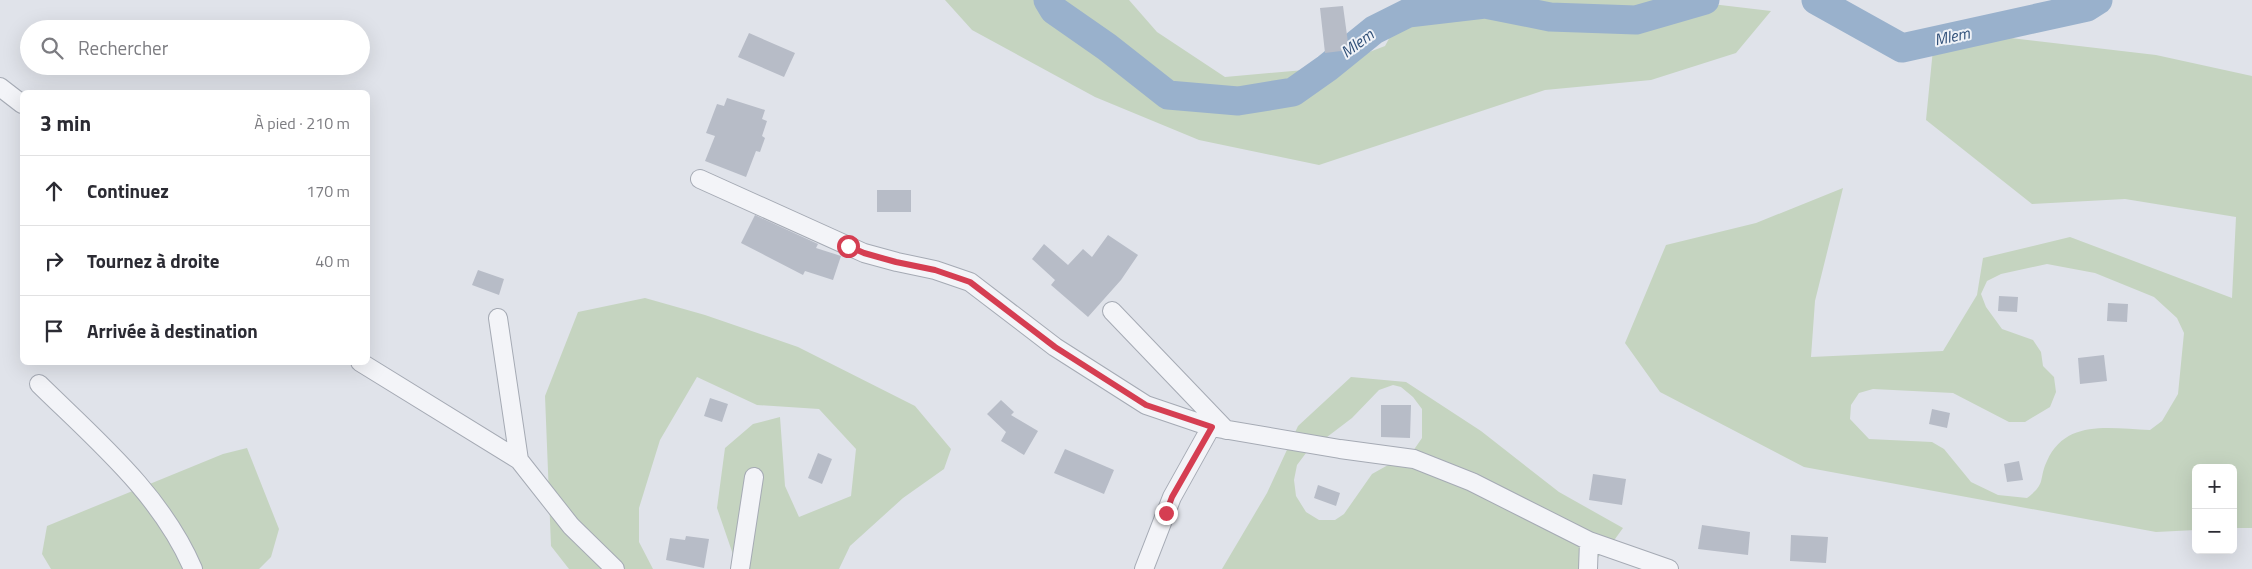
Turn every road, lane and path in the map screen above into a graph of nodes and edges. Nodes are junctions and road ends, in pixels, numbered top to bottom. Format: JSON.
{"nodes":[{"id":1,"x":0,"y":87,"type":"edge"},
{"id":2,"x":20,"y":102,"type":"edge"},
{"id":3,"x":700,"y":180,"type":"dead end"},
{"id":4,"x":1112,"y":311,"type":"dead end"},
{"id":5,"x":498,"y":318,"type":"dead end"},
{"id":6,"x":365,"y":365,"type":"edge"},
{"id":7,"x":39,"y":384,"type":"dead end"},
{"id":8,"x":1219,"y":429,"type":"junction"},
{"id":9,"x":519,"y":460,"type":"junction"},
{"id":10,"x":754,"y":477,"type":"dead end"},
{"id":11,"x":1590,"y":541,"type":"junction"},
{"id":12,"x":192,"y":569,"type":"edge"},
{"id":13,"x":615,"y":569,"type":"edge"},
{"id":14,"x":740,"y":569,"type":"edge"},
{"id":15,"x":1144,"y":569,"type":"edge"},
{"id":16,"x":1588,"y":569,"type":"edge"},
{"id":17,"x":1668,"y":569,"type":"edge"}],
"edges":[{"from":1,"to":2,"type":"street"},
{"from":3,"to":8,"type":"street"},
{"from":4,"to":8,"type":"street"},
{"from":5,"to":9,"type":"street"},
{"from":6,"to":9,"type":"street"},
{"from":7,"to":12,"type":"street"},
{"from":8,"to":11,"type":"street"},
{"from":8,"to":15,"type":"street"},
{"from":9,"to":13,"type":"street"},
{"from":10,"to":14,"type":"street"},
{"from":11,"to":16,"type":"street"},
{"from":11,"to":17,"type":"street"}]}
